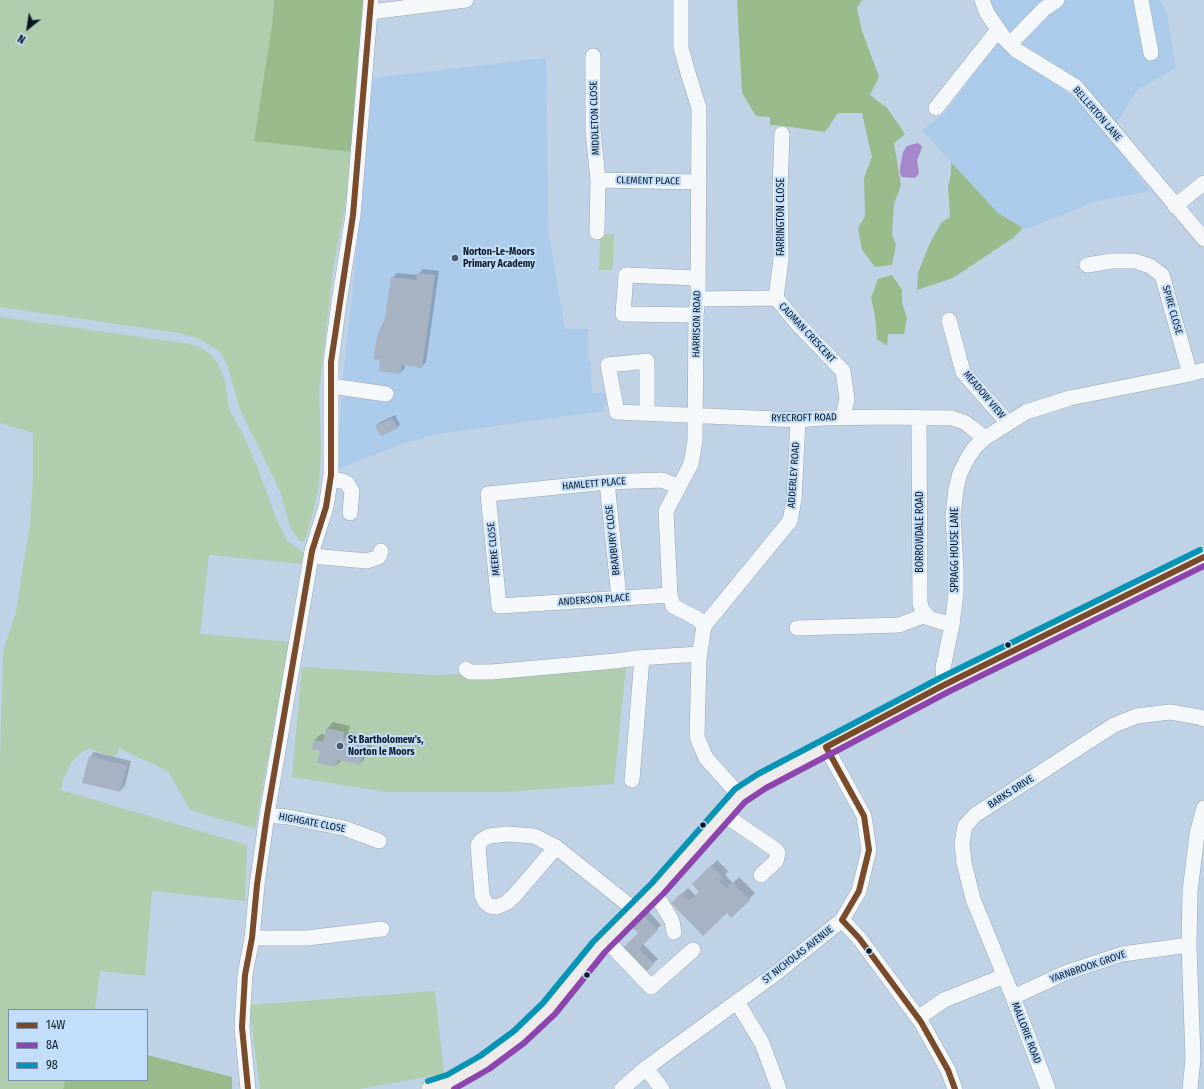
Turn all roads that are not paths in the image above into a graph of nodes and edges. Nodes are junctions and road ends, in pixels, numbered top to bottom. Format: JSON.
{"nodes":[{"id":1,"x":466,"y":0,"type":"edge"},
{"id":2,"x":681,"y":0,"type":"edge"},
{"id":3,"x":982,"y":0,"type":"edge"},
{"id":4,"x":1057,"y":0,"type":"edge"},
{"id":5,"x":1141,"y":0,"type":"edge"},
{"id":6,"x":371,"y":6,"type":"edge"},
{"id":7,"x":998,"y":30,"type":"junction"},
{"id":8,"x":1010,"y":44,"type":"junction"},
{"id":9,"x":1151,"y":53,"type":"dead end"},
{"id":10,"x":594,"y":56,"type":"dead end"},
{"id":11,"x":944,"y":103,"type":"dead end"},
{"id":12,"x":782,"y":134,"type":"dead end"},
{"id":13,"x":598,"y":180,"type":"junction"},
{"id":14,"x":699,"y":182,"type":"junction"},
{"id":15,"x":1204,"y":183,"type":"edge"},
{"id":16,"x":1175,"y":206,"type":"junction"},
{"id":17,"x":597,"y":232,"type":"dead end"},
{"id":18,"x":1204,"y":239,"type":"edge"},
{"id":19,"x":1087,"y":265,"type":"dead end"},
{"id":20,"x":698,"y":278,"type":"junction"},
{"id":21,"x":776,"y":298,"type":"junction"},
{"id":22,"x":698,"y":299,"type":"junction"},
{"id":23,"x":696,"y":315,"type":"junction"},
{"id":24,"x":949,"y":320,"type":"dead end"},
{"id":25,"x":1197,"y":372,"type":"edge"},
{"id":26,"x":331,"y":386,"type":"junction"},
{"id":27,"x":386,"y":394,"type":"dead end"},
{"id":28,"x":647,"y":412,"type":"junction"},
{"id":29,"x":695,"y":415,"type":"junction"},
{"id":30,"x":841,"y":417,"type":"junction"},
{"id":31,"x":919,"y":418,"type":"junction"},
{"id":32,"x":798,"y":420,"type":"junction"},
{"id":33,"x":1008,"y":423,"type":"junction"},
{"id":34,"x":985,"y":438,"type":"junction"},
{"id":35,"x":330,"y":479,"type":"junction"},
{"id":36,"x":607,"y":482,"type":"junction"},
{"id":37,"x":679,"y":486,"type":"junction"},
{"id":38,"x":508,"y":492,"type":"joint"},
{"id":39,"x":350,"y":513,"type":"dead end"},
{"id":40,"x":380,"y":551,"type":"dead end"},
{"id":41,"x":312,"y":556,"type":"junction"},
{"id":42,"x":1204,"y":557,"type":"edge"},
{"id":43,"x":670,"y":595,"type":"junction"},
{"id":44,"x":619,"y":598,"type":"junction"},
{"id":45,"x":517,"y":605,"type":"joint"},
{"id":46,"x":926,"y":615,"type":"junction"},
{"id":47,"x":952,"y":625,"type":"junction"},
{"id":48,"x":704,"y":626,"type":"junction"},
{"id":49,"x":797,"y":628,"type":"dead end"},
{"id":50,"x":700,"y":654,"type":"junction"},
{"id":51,"x":642,"y":658,"type":"junction"},
{"id":52,"x":466,"y":669,"type":"dead end"},
{"id":53,"x":944,"y":685,"type":"junction"},
{"id":54,"x":1204,"y":719,"type":"edge"},
{"id":55,"x":826,"y":747,"type":"junction"},
{"id":56,"x":632,"y":780,"type":"dead end"},
{"id":57,"x":740,"y":796,"type":"junction"},
{"id":58,"x":1204,"y":808,"type":"edge"},
{"id":59,"x":724,"y":813,"type":"junction"},
{"id":60,"x":267,"y":815,"type":"junction"},
{"id":61,"x":379,"y":841,"type":"dead end"},
{"id":62,"x":556,"y":847,"type":"junction"},
{"id":63,"x":761,"y":875,"type":"dead end"},
{"id":64,"x":653,"y":893,"type":"junction"},
{"id":65,"x":635,"y":910,"type":"junction"},
{"id":66,"x":842,"y":920,"type":"junction"},
{"id":67,"x":382,"y":929,"type":"dead end"},
{"id":68,"x":674,"y":932,"type":"dead end"},
{"id":69,"x":252,"y":938,"type":"junction"},
{"id":70,"x":606,"y":940,"type":"junction"},
{"id":71,"x":1189,"y":945,"type":"junction"},
{"id":72,"x":694,"y":950,"type":"dead end"},
{"id":73,"x":1004,"y":976,"type":"junction"},
{"id":74,"x":1013,"y":997,"type":"junction"},
{"id":75,"x":737,"y":1002,"type":"junction"},
{"id":76,"x":918,"y":1018,"type":"junction"},
{"id":77,"x":646,"y":1068,"type":"junction"},
{"id":78,"x":248,"y":1089,"type":"edge"},
{"id":79,"x":431,"y":1089,"type":"edge"},
{"id":80,"x":622,"y":1089,"type":"edge"},
{"id":81,"x":662,"y":1089,"type":"edge"},
{"id":82,"x":779,"y":1089,"type":"edge"},
{"id":83,"x":954,"y":1089,"type":"edge"},
{"id":84,"x":1048,"y":1089,"type":"edge"},
{"id":85,"x":1190,"y":1089,"type":"edge"}],
"edges":[{"from":1,"to":6,"type":"street"},
{"from":2,"to":14,"type":"street","name":"HARRISON ROAD"},
{"from":3,"to":7,"type":"street","name":"BELLERTON LANE"},
{"from":4,"to":8,"type":"street"},
{"from":5,"to":9,"type":"street"},
{"from":6,"to":26,"type":"street"},
{"from":7,"to":8,"type":"street","name":"BELLERTON LANE"},
{"from":7,"to":11,"type":"street"},
{"from":8,"to":16,"type":"street","name":"BELLERTON LANE"},
{"from":10,"to":13,"type":"street","name":"MIDDLETON CLOSE"},
{"from":12,"to":21,"type":"street","name":"FARRINGTON CLOSE"},
{"from":13,"to":14,"type":"street","name":"CLEMENT PLACE"},
{"from":13,"to":17,"type":"street","name":"MIDDLETON CLOSE"},
{"from":14,"to":20,"type":"street","name":"HARRISON ROAD"},
{"from":15,"to":16,"type":"street"},
{"from":16,"to":18,"type":"street","name":"BELLERTON LANE"},
{"from":19,"to":25,"type":"street","name":"SPIRE CLOSE"},
{"from":20,"to":22,"type":"street","name":"HARRISON ROAD"},
{"from":20,"to":23,"type":"street"},
{"from":21,"to":22,"type":"street","name":"CADMAN CRESCENT"},
{"from":21,"to":30,"type":"street","name":"CADMAN CRESCENT"},
{"from":22,"to":23,"type":"street","name":"HARRISON ROAD"},
{"from":23,"to":29,"type":"street","name":"HARRISON ROAD"},
{"from":24,"to":33,"type":"street","name":"MEADOW VIEW"},
{"from":25,"to":33,"type":"street","name":"SPRAGG HOUSE LANE"},
{"from":26,"to":27,"type":"street"},
{"from":26,"to":35,"type":"street"},
{"from":28,"to":28,"type":"street","name":"RYECROFT ROAD"},
{"from":28,"to":29,"type":"street","name":"RYECROFT ROAD"},
{"from":29,"to":32,"type":"street","name":"RYECROFT ROAD"},
{"from":29,"to":37,"type":"street","name":"HARRISON ROAD"},
{"from":30,"to":31,"type":"street","name":"RYECROFT ROAD"},
{"from":30,"to":32,"type":"street","name":"RYECROFT ROAD"},
{"from":31,"to":34,"type":"street","name":"RYECROFT ROAD"},
{"from":31,"to":46,"type":"street","name":"BORROWDALE ROAD"},
{"from":32,"to":48,"type":"street","name":"ADDERLEY ROAD"},
{"from":33,"to":34,"type":"street","name":"SPRAGG HOUSE LANE"},
{"from":34,"to":47,"type":"street","name":"SPRAGG HOUSE LANE"},
{"from":35,"to":39,"type":"street"},
{"from":35,"to":41,"type":"street"},
{"from":36,"to":37,"type":"street","name":"HAMLETT PLACE"},
{"from":36,"to":38,"type":"street","name":"HAMLETT PLACE"},
{"from":36,"to":44,"type":"street","name":"BRADBURY CLOSE"},
{"from":37,"to":43,"type":"street","name":"HARRISON ROAD"},
{"from":38,"to":45,"type":"street","name":"MEERE CLOSE"},
{"from":40,"to":41,"type":"street"},
{"from":41,"to":60,"type":"street"},
{"from":42,"to":53,"type":"main road"},
{"from":43,"to":44,"type":"street","name":"ANDERSON PLACE"},
{"from":43,"to":48,"type":"street"},
{"from":44,"to":45,"type":"street","name":"ANDERSON PLACE"},
{"from":46,"to":47,"type":"street"},
{"from":46,"to":49,"type":"street"},
{"from":47,"to":53,"type":"street","name":"SPRAGG HOUSE LANE"},
{"from":48,"to":50,"type":"street"},
{"from":50,"to":51,"type":"street"},
{"from":50,"to":57,"type":"street"},
{"from":51,"to":52,"type":"street"},
{"from":51,"to":56,"type":"street"},
{"from":53,"to":55,"type":"main road"},
{"from":54,"to":73,"type":"street","name":"BARKS DRIVE"},
{"from":55,"to":57,"type":"main road"},
{"from":55,"to":66,"type":"street","name":"ST NICHOLAS AVENUE"},
{"from":57,"to":59,"type":"main road"},
{"from":58,"to":71,"type":"street"},
{"from":59,"to":63,"type":"street"},
{"from":59,"to":64,"type":"main road"},
{"from":60,"to":61,"type":"street","name":"HIGHGATE CLOSE"},
{"from":60,"to":69,"type":"street"},
{"from":62,"to":62,"type":"street"},
{"from":62,"to":65,"type":"street"},
{"from":64,"to":65,"type":"main road"},
{"from":64,"to":68,"type":"street"},
{"from":65,"to":70,"type":"main road"},
{"from":66,"to":75,"type":"street","name":"ST NICHOLAS AVENUE"},
{"from":66,"to":76,"type":"street"},
{"from":67,"to":69,"type":"street"},
{"from":69,"to":78,"type":"street"},
{"from":70,"to":72,"type":"street"},
{"from":70,"to":79,"type":"main road"},
{"from":71,"to":74,"type":"street","name":"YARNBROOK GROVE"},
{"from":71,"to":85,"type":"street"},
{"from":73,"to":74,"type":"street","name":"MALLORIE ROAD"},
{"from":73,"to":76,"type":"street"},
{"from":74,"to":84,"type":"street","name":"MALLORIE ROAD"},
{"from":75,"to":77,"type":"street","name":"ST NICHOLAS AVENUE"},
{"from":75,"to":82,"type":"street"},
{"from":76,"to":83,"type":"street"},
{"from":77,"to":80,"type":"street","name":"ST NICHOLAS AVENUE"},
{"from":77,"to":81,"type":"street"}]}
